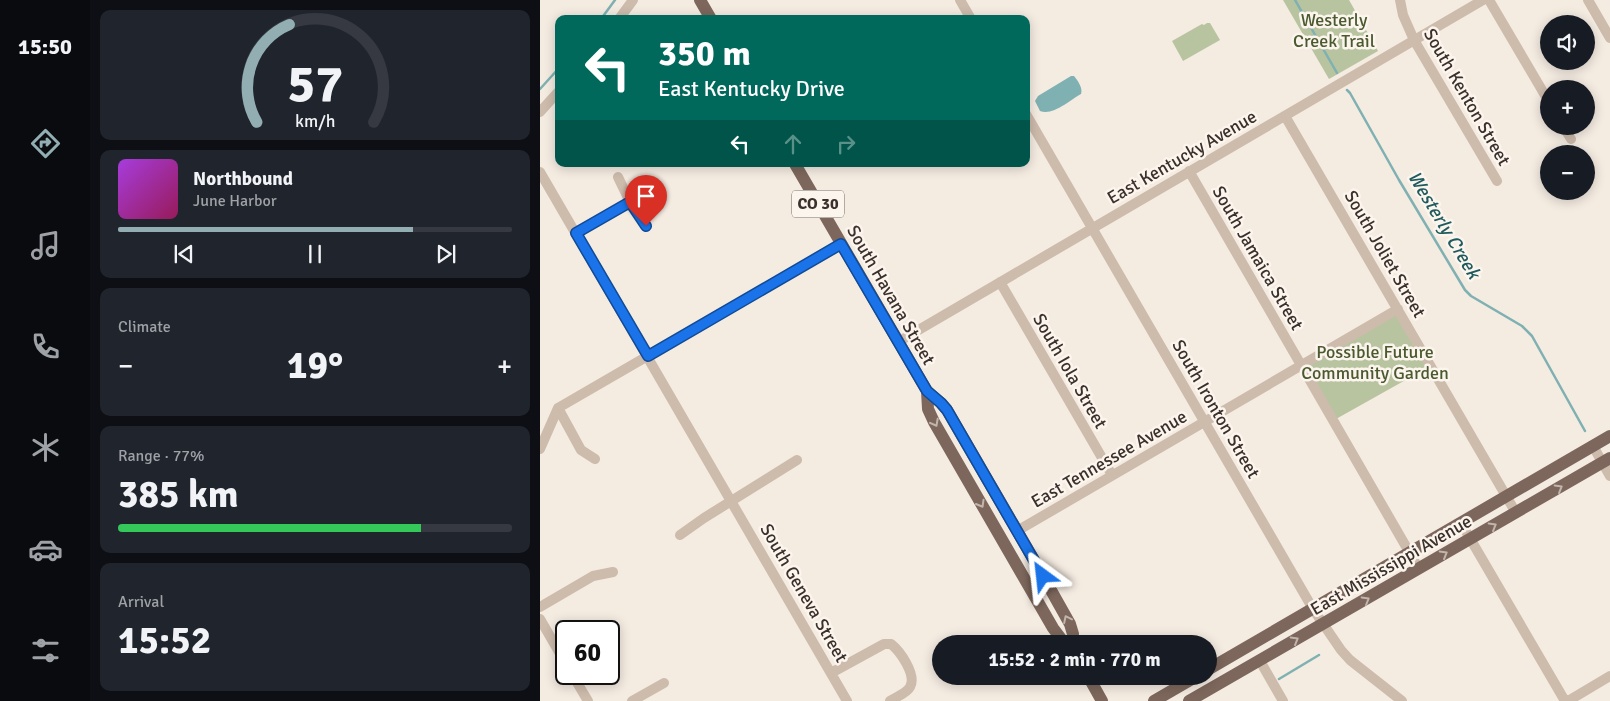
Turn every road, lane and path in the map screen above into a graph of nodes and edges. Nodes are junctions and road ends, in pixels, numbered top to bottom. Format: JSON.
{"nodes":[{"id":1,"x":633,"y":0,"type":"edge"},
{"id":2,"x":700,"y":0,"type":"edge"},
{"id":3,"x":960,"y":0,"type":"edge"},
{"id":4,"x":1400,"y":0,"type":"edge"},
{"id":5,"x":1483,"y":0,"type":"edge"},
{"id":6,"x":1489,"y":0,"type":"edge"},
{"id":7,"x":1588,"y":0,"type":"edge"},
{"id":8,"x":622,"y":15,"type":"edge"},
{"id":9,"x":709,"y":15,"type":"edge"},
{"id":10,"x":969,"y":15,"type":"edge"},
{"id":11,"x":1610,"y":38,"type":"edge"},
{"id":12,"x":1414,"y":40,"type":"junction"},
{"id":13,"x":1540,"y":87,"type":"edge"},
{"id":14,"x":555,"y":95,"type":"edge"},
{"id":15,"x":540,"y":112,"type":"edge"},
{"id":16,"x":1285,"y":116,"type":"junction"},
{"id":17,"x":1030,"y":121,"type":"edge"},
{"id":18,"x":1569,"y":135,"type":"edge"},
{"id":19,"x":1571,"y":139,"type":"dead end"},
{"id":20,"x":797,"y":167,"type":"edge"},
{"id":21,"x":1189,"y":171,"type":"junction"},
{"id":22,"x":540,"y":172,"type":"edge"},
{"id":23,"x":618,"y":177,"type":"dead end"},
{"id":24,"x":1497,"y":182,"type":"dead end"},
{"id":25,"x":630,"y":202,"type":"junction"},
{"id":26,"x":646,"y":226,"type":"dead end"},
{"id":27,"x":1092,"y":228,"type":"junction"},
{"id":28,"x":576,"y":233,"type":"junction"},
{"id":29,"x":841,"y":244,"type":"junction"},
{"id":30,"x":1000,"y":282,"type":"junction"},
{"id":31,"x":1398,"y":309,"type":"junction"},
{"id":32,"x":898,"y":342,"type":"junction"},
{"id":33,"x":648,"y":356,"type":"junction"},
{"id":34,"x":1301,"y":366,"type":"junction"},
{"id":35,"x":927,"y":391,"type":"junction"},
{"id":36,"x":558,"y":408,"type":"junction"},
{"id":37,"x":1205,"y":422,"type":"junction"},
{"id":38,"x":1610,"y":436,"type":"edge"},
{"id":39,"x":1593,"y":446,"type":"junction"},
{"id":40,"x":540,"y":449,"type":"edge"},
{"id":41,"x":951,"y":452,"type":"junction"},
{"id":42,"x":595,"y":459,"type":"dead end"},
{"id":43,"x":797,"y":460,"type":"dead end"},
{"id":44,"x":976,"y":460,"type":"junction"},
{"id":45,"x":1606,"y":460,"type":"edge"},
{"id":46,"x":1112,"y":476,"type":"junction"},
{"id":47,"x":1610,"y":476,"type":"edge"},
{"id":48,"x":1507,"y":496,"type":"junction"},
{"id":49,"x":732,"y":501,"type":"junction"},
{"id":50,"x":1516,"y":512,"type":"junction"},
{"id":51,"x":1460,"y":523,"type":"junction"},
{"id":52,"x":992,"y":524,"type":"junction"},
{"id":53,"x":1017,"y":531,"type":"junction"},
{"id":54,"x":680,"y":535,"type":"dead end"},
{"id":55,"x":1470,"y":539,"type":"junction"},
{"id":56,"x":1007,"y":548,"type":"junction"},
{"id":57,"x":1409,"y":553,"type":"junction"},
{"id":58,"x":1034,"y":560,"type":"junction"},
{"id":59,"x":1418,"y":569,"type":"junction"},
{"id":60,"x":613,"y":572,"type":"dead end"},
{"id":61,"x":540,"y":607,"type":"edge"},
{"id":62,"x":1313,"y":609,"type":"junction"},
{"id":63,"x":540,"y":619,"type":"edge"},
{"id":64,"x":1323,"y":624,"type":"junction"},
{"id":65,"x":1058,"y":635,"type":"edge"},
{"id":66,"x":1073,"y":635,"type":"edge"},
{"id":67,"x":555,"y":645,"type":"edge"},
{"id":68,"x":1260,"y":661,"type":"junction"},
{"id":69,"x":1217,"y":664,"type":"edge"},
{"id":70,"x":831,"y":673,"type":"junction"},
{"id":71,"x":1610,"y":676,"type":"edge"},
{"id":72,"x":664,"y":683,"type":"dead end"},
{"id":73,"x":579,"y":685,"type":"edge"},
{"id":74,"x":1093,"y":685,"type":"edge"},
{"id":75,"x":1181,"y":685,"type":"edge"},
{"id":76,"x":588,"y":701,"type":"edge"},
{"id":77,"x":632,"y":701,"type":"edge"},
{"id":78,"x":847,"y":701,"type":"edge"},
{"id":79,"x":890,"y":701,"type":"edge"},
{"id":80,"x":1102,"y":701,"type":"edge"},
{"id":81,"x":1154,"y":701,"type":"edge"},
{"id":82,"x":1189,"y":701,"type":"edge"},
{"id":83,"x":1283,"y":701,"type":"edge"},
{"id":84,"x":1402,"y":701,"type":"edge"},
{"id":85,"x":1566,"y":701,"type":"edge"}],
"edges":[{"from":1,"to":8,"type":"street"},
{"from":2,"to":9,"type":"main road"},
{"from":3,"to":10,"type":"street"},
{"from":4,"to":12,"type":"street","name":"South Kenton Street"},
{"from":5,"to":12,"type":"street","name":"East Kentucky Avenue"},
{"from":6,"to":13,"type":"street"},
{"from":7,"to":11,"type":"street"},
{"from":12,"to":16,"type":"street","name":"East Kentucky Avenue"},
{"from":12,"to":24,"type":"street","name":"South Kenton Street"},
{"from":14,"to":15,"type":"street"},
{"from":16,"to":21,"type":"street","name":"East Kentucky Avenue"},
{"from":16,"to":31,"type":"street","name":"South Joliet Street"},
{"from":17,"to":27,"type":"street","name":"South Ironton Street"},
{"from":18,"to":19,"type":"street"},
{"from":20,"to":29,"type":"main road","name":"South Havana Street","number":"CO 30"},
{"from":21,"to":27,"type":"street","name":"East Kentucky Avenue"},
{"from":21,"to":34,"type":"street","name":"South Jamaica Street"},
{"from":22,"to":28,"type":"street","name":"South Geneva Street"},
{"from":23,"to":25,"type":"street"},
{"from":25,"to":26,"type":"street"},
{"from":25,"to":28,"type":"street"},
{"from":27,"to":30,"type":"street","name":"East Kentucky Avenue"},
{"from":27,"to":37,"type":"street","name":"South Ironton Street"},
{"from":28,"to":33,"type":"street","name":"South Geneva Street"},
{"from":29,"to":32,"type":"main road","name":"South Havana Street","number":"CO 30"},
{"from":29,"to":33,"type":"street"},
{"from":30,"to":32,"type":"street","name":"East Kentucky Avenue"},
{"from":30,"to":46,"type":"street","name":"South Iola Street"},
{"from":31,"to":34,"type":"street","name":"East Tennessee Avenue"},
{"from":31,"to":48,"type":"street","name":"South Joliet Street"},
{"from":32,"to":35,"type":"main road","name":"South Havana Street","number":"CO 30"},
{"from":33,"to":36,"type":"street"},
{"from":33,"to":49,"type":"street","name":"South Geneva Street"},
{"from":34,"to":37,"type":"street","name":"East Tennessee Avenue"},
{"from":34,"to":57,"type":"street","name":"South Jamaica Street"},
{"from":35,"to":41,"type":"main road","name":"South Havana Street","number":"CO 30","one_way":true},
{"from":35,"to":44,"type":"main road","name":"South Havana Street","number":"CO 30"},
{"from":36,"to":40,"type":"street"},
{"from":36,"to":42,"type":"street"},
{"from":37,"to":46,"type":"street","name":"East Tennessee Avenue"},
{"from":37,"to":62,"type":"street","name":"South Ironton Street"},
{"from":38,"to":39,"type":"main road","name":"East Mississippi Avenue"},
{"from":39,"to":45,"type":"street"},
{"from":39,"to":48,"type":"main road","name":"East Mississippi Avenue"},
{"from":41,"to":44,"type":"main road"},
{"from":41,"to":52,"type":"main road","name":"South Havana Street","number":"CO 30","one_way":true},
{"from":43,"to":49,"type":"street"},
{"from":44,"to":53,"type":"main road","name":"South Havana Street","number":"CO 30"},
{"from":45,"to":47,"type":"street"},
{"from":50,"to":45,"type":"main road","name":"East Mississippi Avenue","one_way":true},
{"from":46,"to":53,"type":"street","name":"East Tennessee Avenue"},
{"from":48,"to":50,"type":"street","name":"South Joliet Street"},
{"from":48,"to":51,"type":"main road","name":"East Mississippi Avenue"},
{"from":49,"to":54,"type":"street"},
{"from":49,"to":70,"type":"street","name":"South Geneva Street"},
{"from":55,"to":50,"type":"main road","name":"East Mississippi Avenue","one_way":true},
{"from":51,"to":55,"type":"street"},
{"from":51,"to":57,"type":"main road","name":"East Mississippi Avenue"},
{"from":52,"to":53,"type":"main road"},
{"from":52,"to":56,"type":"main road","name":"South Havana Street","number":"CO 30"},
{"from":53,"to":58,"type":"main road","name":"South Havana Street","number":"CO 30"},
{"from":59,"to":55,"type":"main road","name":"East Mississippi Avenue","one_way":true},
{"from":55,"to":85,"type":"street"},
{"from":56,"to":58,"type":"main road"},
{"from":56,"to":65,"type":"main road","name":"South Havana Street","number":"CO 30"},
{"from":57,"to":59,"type":"street","name":"South Jamaica Street"},
{"from":57,"to":62,"type":"main road","name":"East Mississippi Avenue"},
{"from":66,"to":58,"type":"main road","name":"South Havana Street","number":"CO 30","one_way":true},
{"from":64,"to":59,"type":"main road","name":"East Mississippi Avenue","one_way":true},
{"from":60,"to":61,"type":"street"},
{"from":62,"to":64,"type":"street","name":"South Ironton Street"},
{"from":62,"to":69,"type":"main road","name":"East Mississippi Avenue"},
{"from":63,"to":67,"type":"street"},
{"from":68,"to":64,"type":"main road","name":"East Mississippi Avenue","one_way":true},
{"from":64,"to":84,"type":"street","name":"South Ironton Street"},
{"from":68,"to":82,"type":"main road","name":"East Mississippi Avenue"},
{"from":68,"to":83,"type":"street"},
{"from":70,"to":78,"type":"street","name":"South Geneva Street"},
{"from":70,"to":79,"type":"street"},
{"from":71,"to":85,"type":"street"},
{"from":72,"to":77,"type":"street"},
{"from":73,"to":76,"type":"street"},
{"from":74,"to":80,"type":"main road"},
{"from":75,"to":81,"type":"main road"}]}
